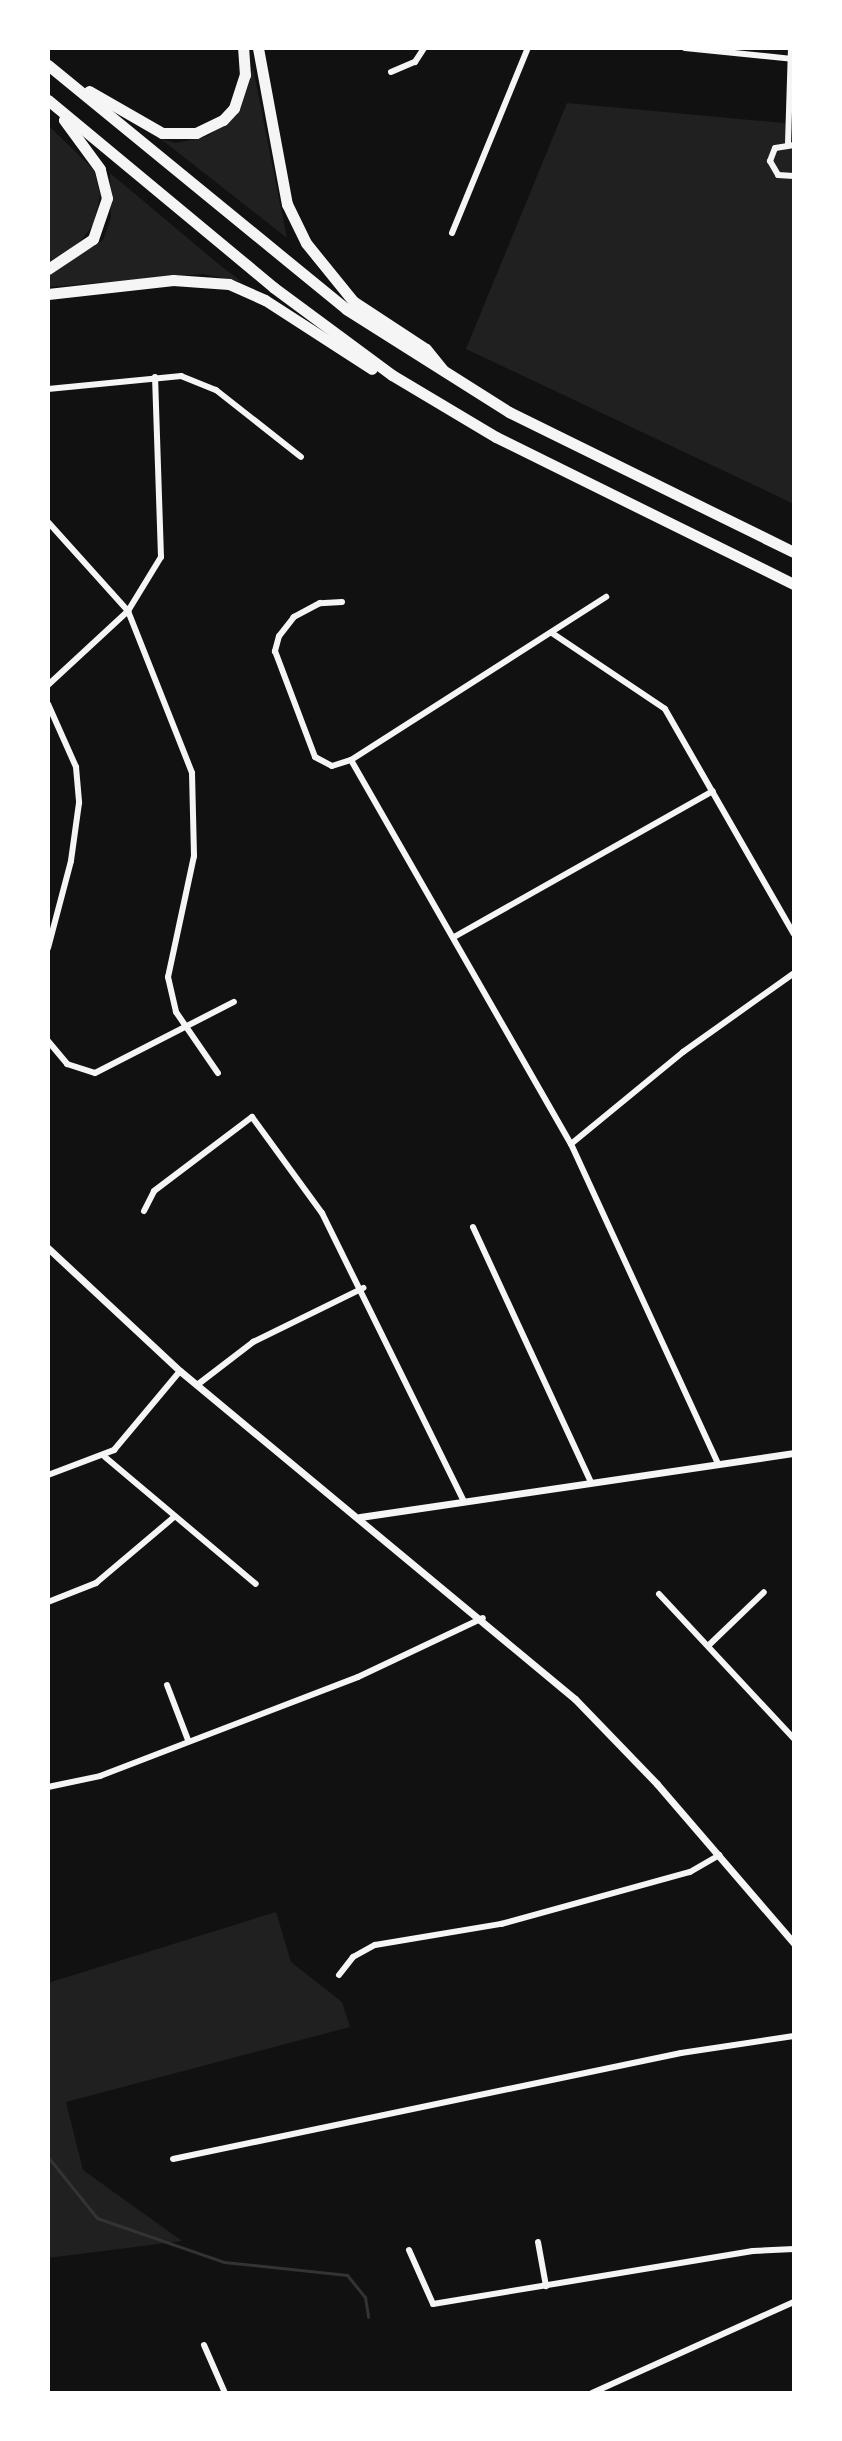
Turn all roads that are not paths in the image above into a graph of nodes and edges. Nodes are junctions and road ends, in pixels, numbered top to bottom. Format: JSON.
{"nodes":[{"id":1,"x":243,"y":48,"type":"edge"},
{"id":2,"x":258,"y":48,"type":"edge"},
{"id":3,"x":424,"y":48,"type":"edge"},
{"id":4,"x":528,"y":48,"type":"edge"},
{"id":5,"x":685,"y":48,"type":"edge"},
{"id":6,"x":791,"y":48,"type":"edge"},
{"id":7,"x":792,"y":59,"type":"edge"},
{"id":8,"x":50,"y":67,"type":"edge"},
{"id":9,"x":391,"y":72,"type":"dead end"},
{"id":10,"x":48,"y":101,"type":"edge"},
{"id":11,"x":791,"y":144,"type":"edge"},
{"id":12,"x":794,"y":176,"type":"edge"},
{"id":13,"x":452,"y":233,"type":"dead end"},
{"id":14,"x":48,"y":269,"type":"edge"},
{"id":15,"x":48,"y":294,"type":"edge"},
{"id":16,"x":442,"y":370,"type":"junction"},
{"id":17,"x":155,"y":377,"type":"junction"},
{"id":18,"x":48,"y":389,"type":"edge"},
{"id":19,"x":453,"y":412,"type":"junction"},
{"id":20,"x":301,"y":457,"type":"dead end"},
{"id":21,"x":48,"y":522,"type":"edge"},
{"id":22,"x":794,"y":552,"type":"edge"},
{"id":23,"x":794,"y":584,"type":"edge"},
{"id":24,"x":606,"y":597,"type":"dead end"},
{"id":25,"x":342,"y":602,"type":"dead end"},
{"id":26,"x":128,"y":611,"type":"junction"},
{"id":27,"x":552,"y":633,"type":"junction"},
{"id":28,"x":48,"y":685,"type":"edge"},
{"id":29,"x":48,"y":704,"type":"edge"},
{"id":30,"x":351,"y":760,"type":"junction"},
{"id":31,"x":713,"y":791,"type":"junction"},
{"id":32,"x":794,"y":934,"type":"edge"},
{"id":33,"x":454,"y":937,"type":"junction"},
{"id":34,"x":48,"y":948,"type":"edge"},
{"id":35,"x":794,"y":973,"type":"edge"},
{"id":36,"x":234,"y":1002,"type":"dead end"},
{"id":37,"x":185,"y":1029,"type":"junction"},
{"id":38,"x":48,"y":1041,"type":"edge"},
{"id":39,"x":218,"y":1073,"type":"dead end"},
{"id":40,"x":571,"y":1144,"type":"junction"},
{"id":41,"x":144,"y":1211,"type":"dead end"},
{"id":42,"x":473,"y":1227,"type":"dead end"},
{"id":43,"x":48,"y":1248,"type":"edge"},
{"id":44,"x":363,"y":1288,"type":"junction"},
{"id":45,"x":180,"y":1371,"type":"junction"},
{"id":46,"x":197,"y":1385,"type":"junction"},
{"id":47,"x":794,"y":1453,"type":"edge"},
{"id":48,"x":105,"y":1457,"type":"junction"},
{"id":49,"x":718,"y":1464,"type":"junction"},
{"id":50,"x":48,"y":1475,"type":"edge"},
{"id":51,"x":591,"y":1482,"type":"junction"},
{"id":52,"x":463,"y":1500,"type":"junction"},
{"id":53,"x":360,"y":1517,"type":"junction"},
{"id":54,"x":173,"y":1518,"type":"junction"},
{"id":55,"x":256,"y":1584,"type":"dead end"},
{"id":56,"x":764,"y":1592,"type":"dead end"},
{"id":57,"x":659,"y":1594,"type":"dead end"},
{"id":58,"x":48,"y":1602,"type":"edge"},
{"id":59,"x":483,"y":1618,"type":"junction"},
{"id":60,"x":709,"y":1645,"type":"junction"},
{"id":61,"x":167,"y":1685,"type":"dead end"},
{"id":62,"x":794,"y":1739,"type":"edge"},
{"id":63,"x":188,"y":1740,"type":"junction"},
{"id":64,"x":48,"y":1787,"type":"edge"},
{"id":65,"x":719,"y":1855,"type":"junction"},
{"id":66,"x":794,"y":1943,"type":"edge"},
{"id":67,"x":339,"y":1975,"type":"dead end"},
{"id":68,"x":794,"y":2036,"type":"edge"},
{"id":69,"x":173,"y":2159,"type":"dead end"},
{"id":70,"x":538,"y":2242,"type":"dead end"},
{"id":71,"x":794,"y":2249,"type":"edge"},
{"id":72,"x":409,"y":2250,"type":"dead end"},
{"id":73,"x":546,"y":2286,"type":"junction"},
{"id":74,"x":794,"y":2302,"type":"edge"},
{"id":75,"x":204,"y":2345,"type":"dead end"},
{"id":76,"x":225,"y":2393,"type":"edge"},
{"id":77,"x":592,"y":2393,"type":"edge"}],
"edges":[{"from":1,"to":8,"type":"highway"},
{"from":2,"to":16,"type":"highway"},
{"from":3,"to":9,"type":"street"},
{"from":4,"to":13,"type":"street"},
{"from":5,"to":7,"type":"street"},
{"from":6,"to":7,"type":"street"},
{"from":7,"to":11,"type":"street"},
{"from":8,"to":16,"type":"highway"},
{"from":10,"to":14,"type":"highway"},
{"from":10,"to":19,"type":"highway"},
{"from":11,"to":12,"type":"street"},
{"from":15,"to":19,"type":"highway"},
{"from":16,"to":22,"type":"highway"},
{"from":17,"to":18,"type":"street"},
{"from":17,"to":20,"type":"street"},
{"from":17,"to":26,"type":"street"},
{"from":19,"to":23,"type":"highway"},
{"from":21,"to":26,"type":"street"},
{"from":24,"to":27,"type":"street"},
{"from":25,"to":30,"type":"street"},
{"from":26,"to":28,"type":"street"},
{"from":26,"to":37,"type":"street"},
{"from":27,"to":30,"type":"street"},
{"from":27,"to":31,"type":"street"},
{"from":29,"to":34,"type":"street"},
{"from":30,"to":33,"type":"street"},
{"from":31,"to":32,"type":"street"},
{"from":31,"to":33,"type":"street"},
{"from":33,"to":40,"type":"street"},
{"from":35,"to":40,"type":"street"},
{"from":36,"to":37,"type":"street"},
{"from":37,"to":38,"type":"street"},
{"from":37,"to":39,"type":"street"},
{"from":40,"to":49,"type":"street"},
{"from":41,"to":44,"type":"street"},
{"from":42,"to":51,"type":"street"},
{"from":43,"to":45,"type":"street"},
{"from":44,"to":46,"type":"street"},
{"from":44,"to":52,"type":"street"},
{"from":45,"to":46,"type":"street"},
{"from":45,"to":48,"type":"street"},
{"from":46,"to":53,"type":"street"},
{"from":47,"to":49,"type":"street"},
{"from":48,"to":50,"type":"street"},
{"from":48,"to":54,"type":"street"},
{"from":49,"to":51,"type":"street"},
{"from":51,"to":52,"type":"street"},
{"from":52,"to":53,"type":"street"},
{"from":53,"to":59,"type":"street"},
{"from":54,"to":55,"type":"street"},
{"from":54,"to":58,"type":"street"},
{"from":56,"to":60,"type":"street"},
{"from":57,"to":60,"type":"street"},
{"from":59,"to":63,"type":"street"},
{"from":59,"to":65,"type":"street"},
{"from":60,"to":62,"type":"street"},
{"from":61,"to":63,"type":"street"},
{"from":63,"to":64,"type":"street"},
{"from":65,"to":66,"type":"street"},
{"from":65,"to":67,"type":"street"},
{"from":68,"to":69,"type":"street"},
{"from":70,"to":73,"type":"street"},
{"from":71,"to":73,"type":"street"},
{"from":72,"to":73,"type":"street"},
{"from":74,"to":77,"type":"street"},
{"from":75,"to":76,"type":"street"}]}
